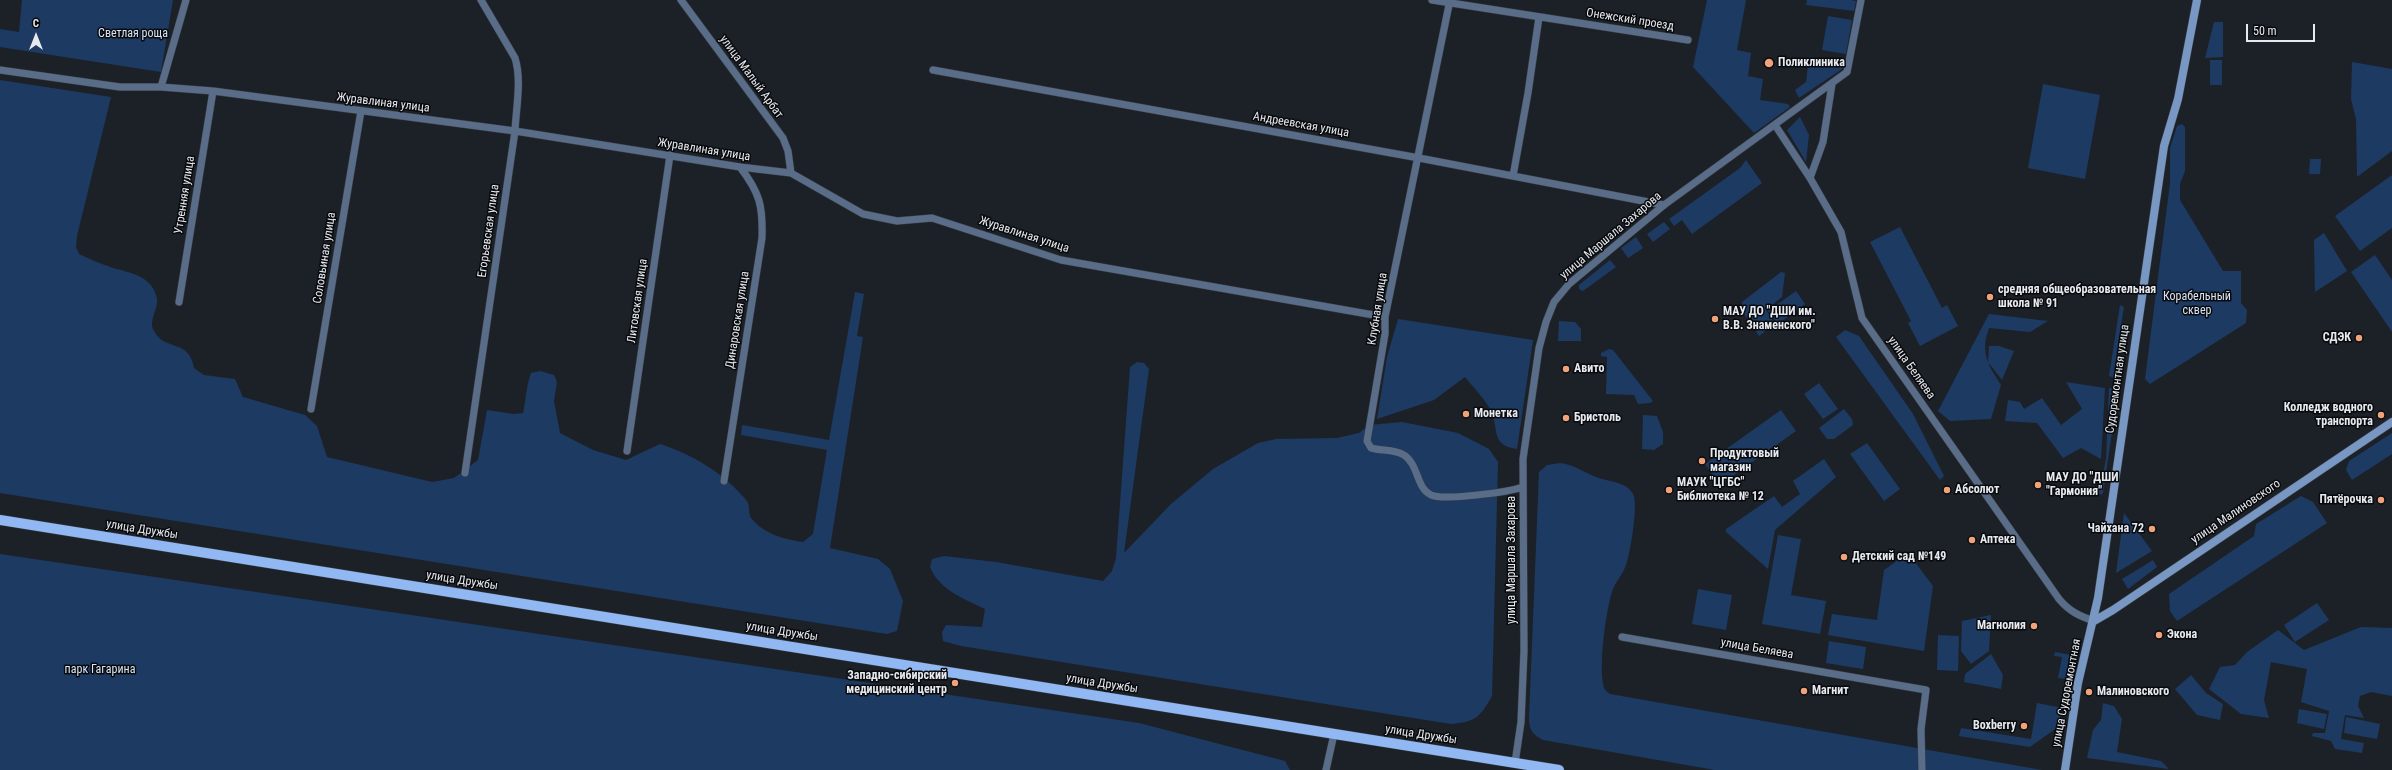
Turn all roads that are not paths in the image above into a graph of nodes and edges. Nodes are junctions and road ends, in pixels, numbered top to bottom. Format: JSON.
{"nodes":[{"id":1,"x":186,"y":0,"type":"edge"},
{"id":2,"x":481,"y":0,"type":"edge"},
{"id":3,"x":681,"y":0,"type":"edge"},
{"id":4,"x":1432,"y":0,"type":"edge"},
{"id":5,"x":1861,"y":0,"type":"edge"},
{"id":6,"x":2197,"y":0,"type":"edge"},
{"id":7,"x":1450,"y":2,"type":"edge"},
{"id":8,"x":1539,"y":17,"type":"junction"},
{"id":9,"x":1688,"y":40,"type":"dead end"},
{"id":10,"x":0,"y":70,"type":"edge"},
{"id":11,"x":933,"y":70,"type":"dead end"},
{"id":12,"x":1832,"y":84,"type":"junction"},
{"id":13,"x":162,"y":87,"type":"junction"},
{"id":14,"x":213,"y":91,"type":"junction"},
{"id":15,"x":361,"y":111,"type":"junction"},
{"id":16,"x":1775,"y":125,"type":"junction"},
{"id":17,"x":515,"y":131,"type":"junction"},
{"id":18,"x":670,"y":155,"type":"junction"},
{"id":19,"x":1419,"y":158,"type":"junction"},
{"id":20,"x":740,"y":167,"type":"junction"},
{"id":21,"x":791,"y":173,"type":"junction"},
{"id":22,"x":1513,"y":176,"type":"junction"},
{"id":23,"x":1810,"y":178,"type":"junction"},
{"id":24,"x":1664,"y":205,"type":"junction"},
{"id":25,"x":179,"y":302,"type":"dead end"},
{"id":26,"x":1385,"y":317,"type":"junction"},
{"id":27,"x":311,"y":409,"type":"dead end"},
{"id":28,"x":2392,"y":422,"type":"edge"},
{"id":29,"x":627,"y":451,"type":"dead end"},
{"id":30,"x":465,"y":473,"type":"dead end"},
{"id":31,"x":724,"y":481,"type":"dead end"},
{"id":32,"x":1523,"y":487,"type":"junction"},
{"id":33,"x":0,"y":520,"type":"edge"},
{"id":34,"x":2094,"y":621,"type":"junction"},
{"id":35,"x":1622,"y":637,"type":"dead end"},
{"id":36,"x":1334,"y":734,"type":"junction"},
{"id":37,"x":1515,"y":763,"type":"junction"},
{"id":38,"x":1326,"y":770,"type":"edge"},
{"id":39,"x":1559,"y":770,"type":"edge"},
{"id":40,"x":1922,"y":770,"type":"edge"},
{"id":41,"x":2065,"y":770,"type":"edge"}],
"edges":[{"from":1,"to":13,"type":"street"},
{"from":2,"to":17,"type":"street","name":"Егорьевская улица"},
{"from":3,"to":21,"type":"street","name":"улица Малый Арбат"},
{"from":4,"to":7,"type":"street","name":"Онежский проезд"},
{"from":5,"to":12,"type":"street","name":"улица Маршала Захарова"},
{"from":6,"to":34,"type":"street","name":"Судоремонтная улица"},
{"from":7,"to":8,"type":"street","name":"Онежский проезд"},
{"from":7,"to":19,"type":"street","name":"Клубная улица"},
{"from":8,"to":9,"type":"street","name":"Онежский проезд"},
{"from":8,"to":22,"type":"street"},
{"from":10,"to":13,"type":"street","name":"Журавлиная улица"},
{"from":11,"to":19,"type":"street","name":"Андреевская улица"},
{"from":12,"to":16,"type":"street","name":"улица Маршала Захарова"},
{"from":12,"to":23,"type":"street"},
{"from":13,"to":14,"type":"street","name":"Журавлиная улица"},
{"from":14,"to":15,"type":"street","name":"Журавлиная улица"},
{"from":14,"to":25,"type":"street","name":"Утренняя улица"},
{"from":15,"to":17,"type":"street","name":"Журавлиная улица"},
{"from":15,"to":27,"type":"street","name":"Соловьиная улица"},
{"from":16,"to":23,"type":"street","name":"улица Беляева"},
{"from":16,"to":24,"type":"street","name":"улица Маршала Захарова"},
{"from":17,"to":18,"type":"street","name":"Журавлиная улица"},
{"from":17,"to":30,"type":"street","name":"Егорьевская улица"},
{"from":18,"to":20,"type":"street","name":"Журавлиная улица"},
{"from":18,"to":29,"type":"street","name":"Литовская улица"},
{"from":19,"to":22,"type":"street","name":"Андреевская улица"},
{"from":19,"to":26,"type":"street","name":"Клубная улица"},
{"from":20,"to":21,"type":"street","name":"Журавлиная улица"},
{"from":20,"to":31,"type":"street","name":"Динаровская улица"},
{"from":21,"to":26,"type":"street","name":"Журавлиная улица"},
{"from":22,"to":24,"type":"street","name":"Андреевская улица"},
{"from":23,"to":34,"type":"street","name":"улица Беляева"},
{"from":24,"to":32,"type":"street","name":"улица Маршала Захарова"},
{"from":26,"to":32,"type":"street","name":"Клубная улица"},
{"from":28,"to":34,"type":"street","name":"улица Малиновского"},
{"from":32,"to":37,"type":"street","name":"улица Маршала Захарова"},
{"from":33,"to":36,"type":"main road","name":"улица Дружбы"},
{"from":34,"to":41,"type":"street","name":"улица Судоремонтная"},
{"from":35,"to":40,"type":"street","name":"улица Беляева"},
{"from":36,"to":37,"type":"main road","name":"улица Дружбы"},
{"from":36,"to":38,"type":"street"},
{"from":37,"to":39,"type":"main road","name":"улица Дружбы"}]}
